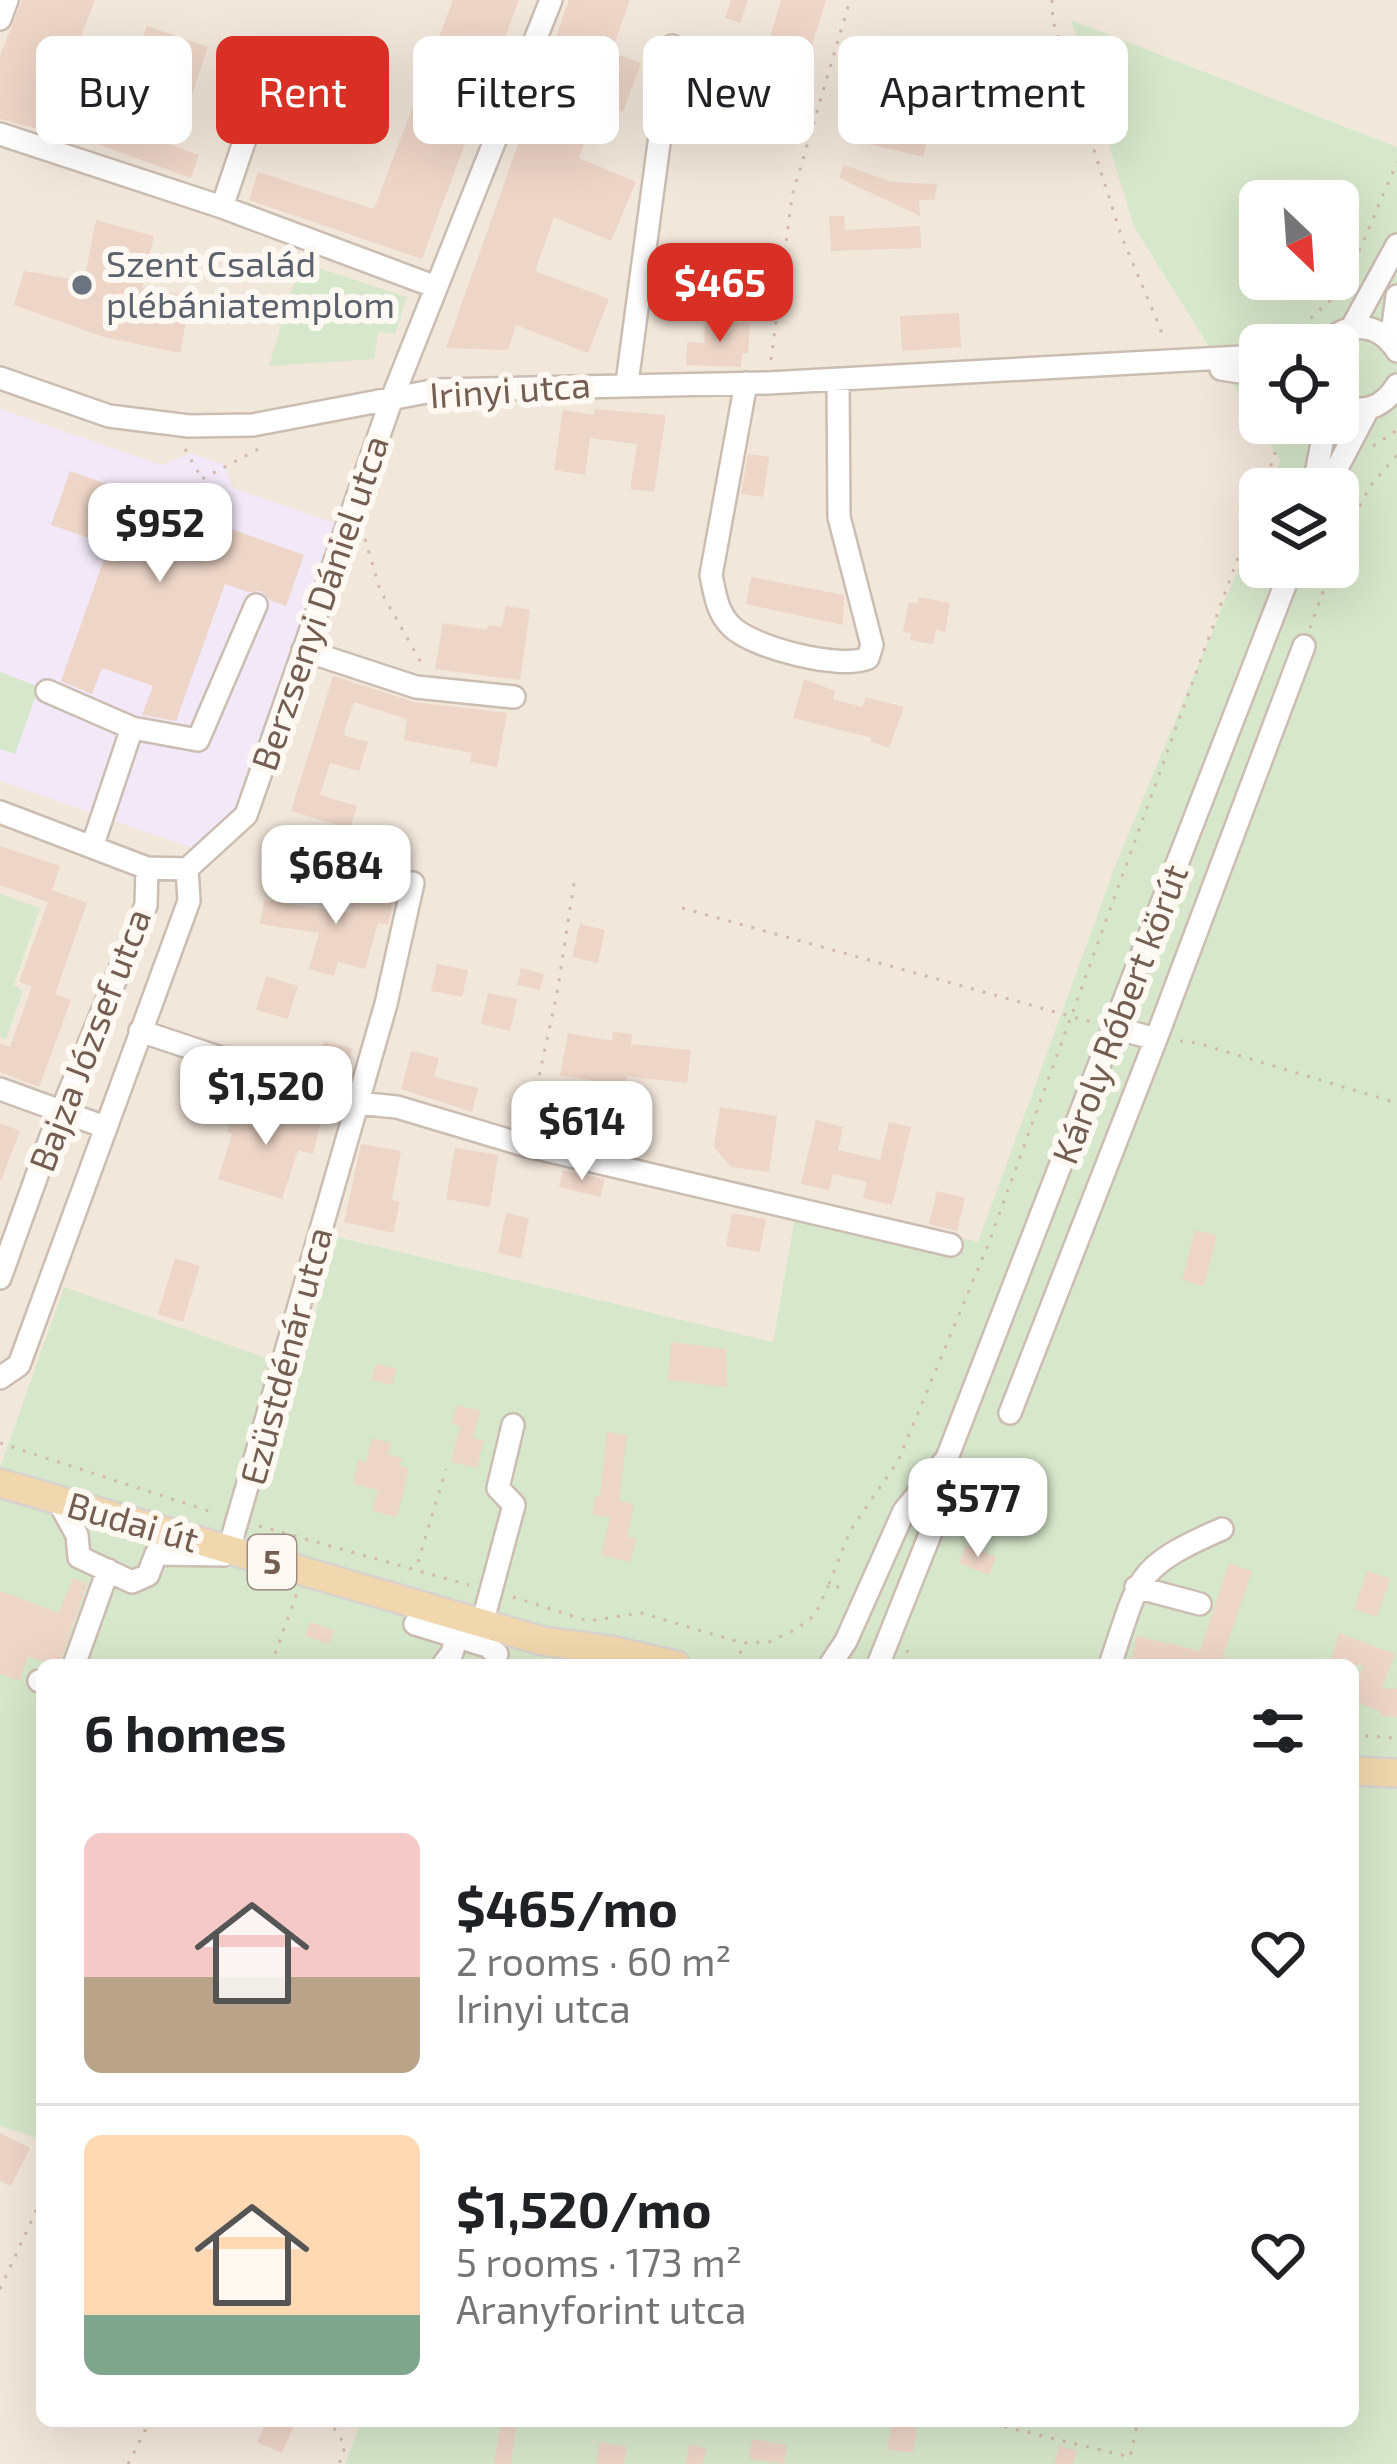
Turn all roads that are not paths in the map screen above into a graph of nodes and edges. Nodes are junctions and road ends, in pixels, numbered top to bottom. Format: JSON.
{"nodes":[{"id":1,"x":7,"y":0,"type":"edge"},
{"id":2,"x":551,"y":0,"type":"edge"},
{"id":3,"x":0,"y":19,"type":"edge"},
{"id":4,"x":0,"y":134,"type":"edge"},
{"id":5,"x":243,"y":144,"type":"edge"},
{"id":6,"x":659,"y":144,"type":"edge"},
{"id":7,"x":221,"y":207,"type":"junction"},
{"id":8,"x":1397,"y":245,"type":"edge"},
{"id":9,"x":436,"y":287,"type":"junction"},
{"id":10,"x":1397,"y":296,"type":"edge"},
{"id":11,"x":1354,"y":324,"type":"edge"},
{"id":12,"x":1359,"y":328,"type":"edge"},
{"id":13,"x":1394,"y":346,"type":"edge"},
{"id":14,"x":1239,"y":358,"type":"edge"},
{"id":15,"x":1166,"y":363,"type":"junction"},
{"id":16,"x":1239,"y":372,"type":"edge"},
{"id":17,"x":0,"y":378,"type":"edge"},
{"id":18,"x":838,"y":380,"type":"junction"},
{"id":19,"x":627,"y":383,"type":"junction"},
{"id":20,"x":757,"y":383,"type":"junction"},
{"id":21,"x":1395,"y":391,"type":"edge"},
{"id":22,"x":391,"y":401,"type":"junction"},
{"id":23,"x":1359,"y":408,"type":"edge"},
{"id":24,"x":1368,"y":409,"type":"junction"},
{"id":25,"x":1337,"y":468,"type":"edge"},
{"id":26,"x":1283,"y":588,"type":"edge"},
{"id":27,"x":256,"y":604,"type":"dead end"},
{"id":28,"x":1304,"y":646,"type":"road end"},
{"id":29,"x":304,"y":650,"type":"junction"},
{"id":30,"x":47,"y":691,"type":"dead end"},
{"id":31,"x":514,"y":697,"type":"dead end"},
{"id":32,"x":132,"y":728,"type":"junction"},
{"id":33,"x":0,"y":812,"type":"edge"},
{"id":34,"x":92,"y":847,"type":"junction"},
{"id":35,"x":147,"y":868,"type":"junction"},
{"id":36,"x":187,"y":869,"type":"junction"},
{"id":37,"x":413,"y":883,"type":"dead end"},
{"id":38,"x":1115,"y":1028,"type":"junction"},
{"id":39,"x":140,"y":1031,"type":"junction"},
{"id":40,"x":1156,"y":1040,"type":"junction"},
{"id":41,"x":0,"y":1089,"type":"edge"},
{"id":42,"x":356,"y":1103,"type":"junction"},
{"id":43,"x":61,"y":1111,"type":"junction"},
{"id":44,"x":105,"y":1127,"type":"junction"},
{"id":45,"x":951,"y":1245,"type":"dead end"},
{"id":46,"x":0,"y":1278,"type":"edge"},
{"id":47,"x":2,"y":1378,"type":"edge"},
{"id":48,"x":1010,"y":1414,"type":"dead end"},
{"id":49,"x":513,"y":1425,"type":"dead end"},
{"id":50,"x":947,"y":1458,"type":"junction"},
{"id":51,"x":0,"y":1483,"type":"edge"},
{"id":52,"x":58,"y":1501,"type":"junction"},
{"id":53,"x":1222,"y":1529,"type":"dead end"},
{"id":54,"x":238,"y":1552,"type":"junction"},
{"id":55,"x":108,"y":1570,"type":"junction"},
{"id":56,"x":1136,"y":1587,"type":"junction"},
{"id":57,"x":1200,"y":1604,"type":"dead end"},
{"id":58,"x":416,"y":1624,"type":"dead end"},
{"id":59,"x":484,"y":1638,"type":"edge"},
{"id":60,"x":543,"y":1642,"type":"junction"},
{"id":61,"x":76,"y":1659,"type":"edge"},
{"id":62,"x":452,"y":1659,"type":"edge"},
{"id":63,"x":573,"y":1659,"type":"edge"},
{"id":64,"x":650,"y":1659,"type":"edge"},
{"id":65,"x":834,"y":1659,"type":"edge"},
{"id":66,"x":880,"y":1659,"type":"edge"},
{"id":67,"x":1112,"y":1659,"type":"edge"},
{"id":68,"x":1359,"y":1771,"type":"edge"},
{"id":69,"x":1397,"y":1773,"type":"edge"}],
"edges":[{"from":1,"to":3,"type":"street"},
{"from":2,"to":9,"type":"street","name":"Berzsenyi Dániel utca"},
{"from":4,"to":7,"type":"street"},
{"from":5,"to":7,"type":"street"},
{"from":6,"to":19,"type":"street"},
{"from":7,"to":9,"type":"street"},
{"from":8,"to":11,"type":"street"},
{"from":9,"to":22,"type":"street","name":"Berzsenyi Dániel utca"},
{"from":10,"to":13,"type":"street"},
{"from":12,"to":13,"type":"street"},
{"from":14,"to":15,"type":"street","name":"Irinyi utca"},
{"from":15,"to":16,"type":"street","name":"Irinyi utca"},
{"from":15,"to":18,"type":"street","name":"Irinyi utca"},
{"from":17,"to":22,"type":"street","name":"Irinyi utca"},
{"from":18,"to":20,"type":"street","name":"Irinyi utca"},
{"from":18,"to":20,"type":"street"},
{"from":19,"to":20,"type":"street","name":"Irinyi utca"},
{"from":19,"to":22,"type":"street","name":"Irinyi utca"},
{"from":21,"to":24,"type":"street"},
{"from":22,"to":29,"type":"street","name":"Berzsenyi Dániel utca"},
{"from":23,"to":24,"type":"street"},
{"from":24,"to":25,"type":"street"},
{"from":26,"to":38,"type":"street","name":"Károly Róbert körút"},
{"from":27,"to":32,"type":"street"},
{"from":28,"to":40,"type":"street"},
{"from":29,"to":31,"type":"street"},
{"from":29,"to":36,"type":"street","name":"Berzsenyi Dániel utca"},
{"from":30,"to":32,"type":"street"},
{"from":32,"to":34,"type":"street"},
{"from":33,"to":34,"type":"street"},
{"from":34,"to":35,"type":"street"},
{"from":35,"to":36,"type":"street"},
{"from":35,"to":43,"type":"street","name":"Bajza József utca"},
{"from":36,"to":39,"type":"street","name":"Bajza József utca"},
{"from":37,"to":42,"type":"street","name":"Ezüstdénár utca"},
{"from":38,"to":40,"type":"street"},
{"from":38,"to":50,"type":"street","name":"Károly Róbert körút"},
{"from":39,"to":42,"type":"street"},
{"from":39,"to":44,"type":"street","name":"Bajza József utca"},
{"from":40,"to":48,"type":"street"},
{"from":41,"to":43,"type":"street"},
{"from":42,"to":45,"type":"street"},
{"from":42,"to":54,"type":"street","name":"Ezüstdénár utca"},
{"from":43,"to":44,"type":"street"},
{"from":43,"to":46,"type":"street","name":"Bajza József utca"},
{"from":44,"to":47,"type":"street","name":"Bajza József utca"},
{"from":49,"to":59,"type":"street"},
{"from":50,"to":65,"type":"street","name":"Károly Róbert körút"},
{"from":50,"to":66,"type":"street","name":"Károly Róbert körút"},
{"from":51,"to":52,"type":"main road","name":"Budai út","number":"5"},
{"from":52,"to":54,"type":"main road","name":"Budai út","number":"5"},
{"from":52,"to":55,"type":"street"},
{"from":53,"to":56,"type":"street"},
{"from":54,"to":55,"type":"street"},
{"from":54,"to":59,"type":"main road","name":"Budai út","number":"5"},
{"from":55,"to":61,"type":"street"},
{"from":56,"to":57,"type":"street"},
{"from":56,"to":67,"type":"street"},
{"from":58,"to":59,"type":"street"},
{"from":59,"to":60,"type":"main road","name":"Budai út","number":"5"},
{"from":59,"to":62,"type":"street"},
{"from":60,"to":63,"type":"main road","name":"Budai út","number":"5"},
{"from":60,"to":64,"type":"main road","name":"Budai út","number":"5"},
{"from":68,"to":69,"type":"main road"}]}
